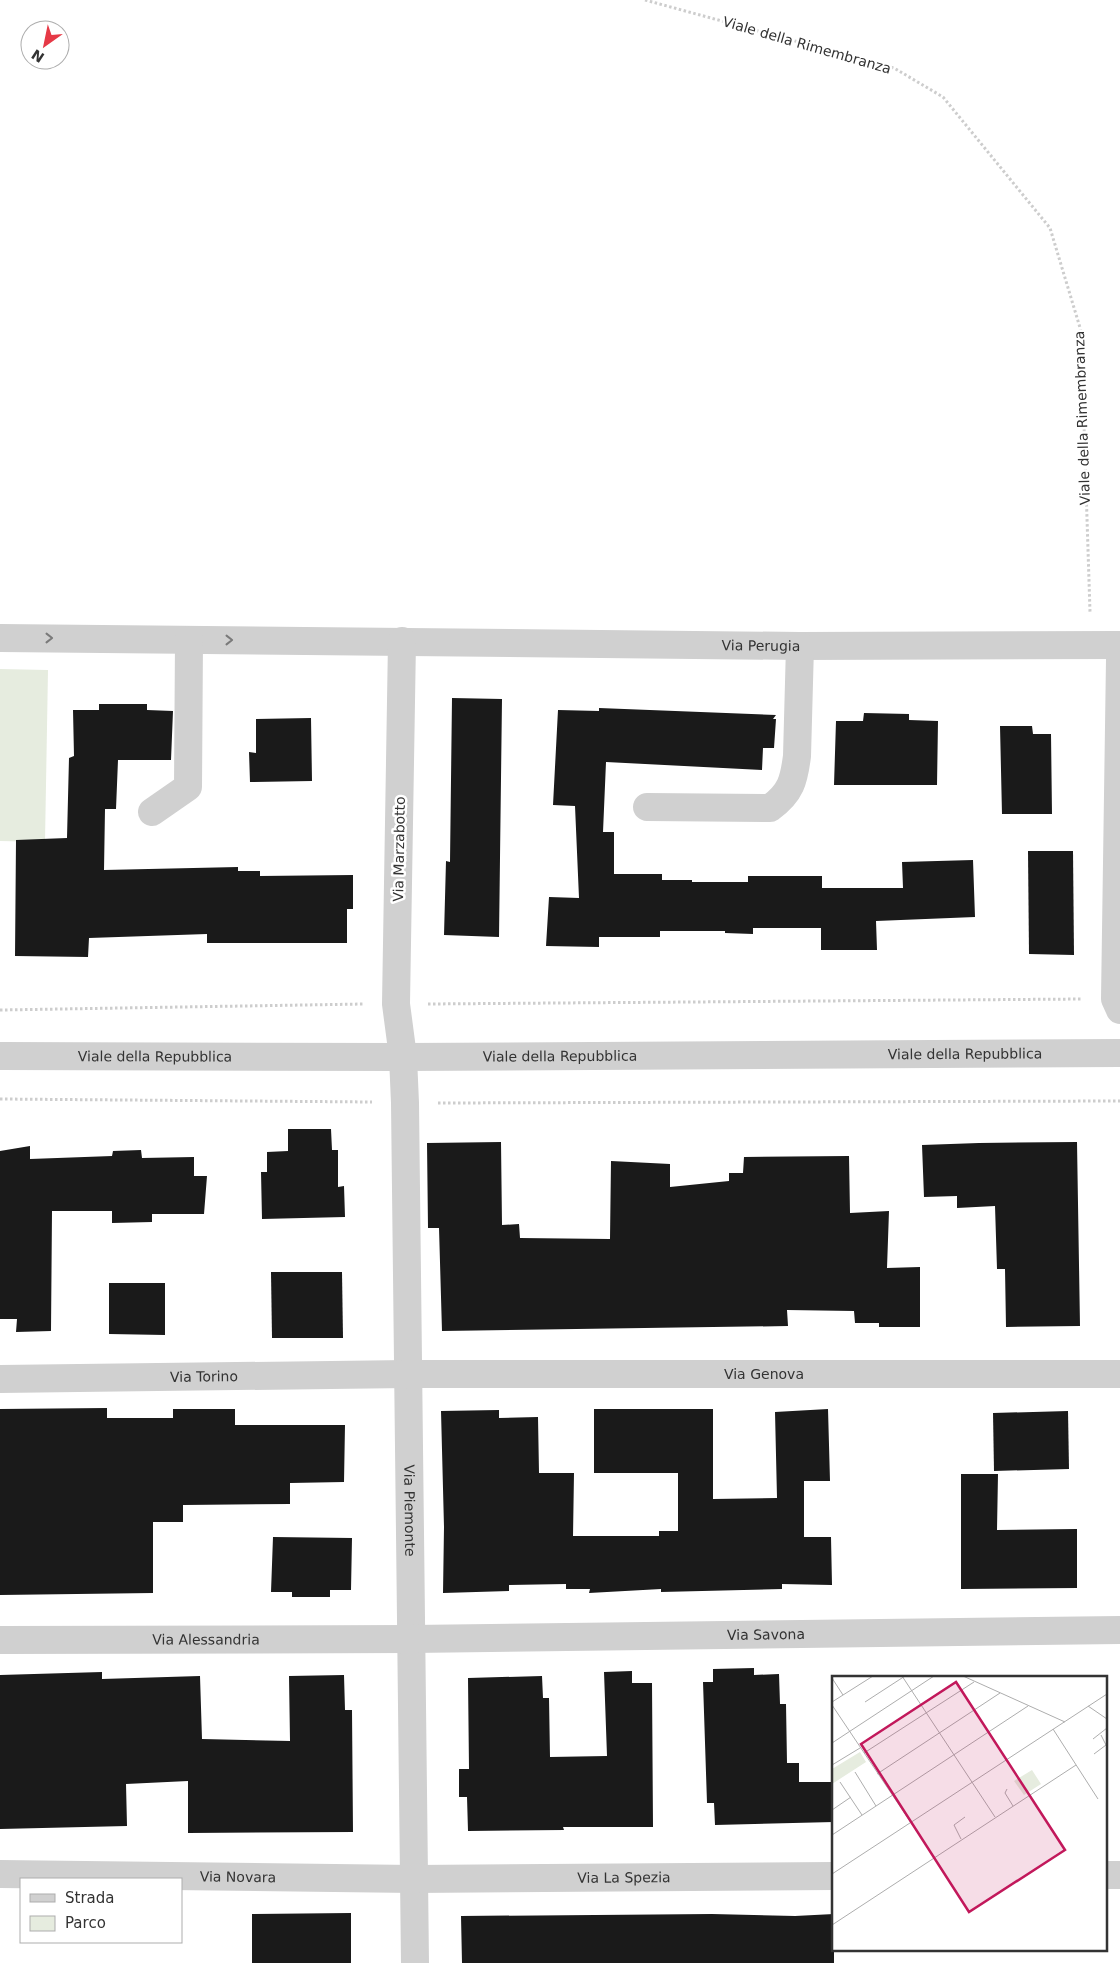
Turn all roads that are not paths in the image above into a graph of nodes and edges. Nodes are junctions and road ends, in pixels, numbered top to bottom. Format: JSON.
{"nodes":[{"id":1,"x":0,"y":638,"type":"edge"},
{"id":2,"x":189,"y":640,"type":"junction"},
{"id":3,"x":402,"y":641,"type":"junction"},
{"id":4,"x":1120,"y":645,"type":"edge"},
{"id":5,"x":800,"y":646,"type":"junction"},
{"id":6,"x":1120,"y":659,"type":"edge"},
{"id":7,"x":647,"y":807,"type":"dead end"},
{"id":8,"x":152,"y":812,"type":"dead end"},
{"id":9,"x":1118,"y":1004,"type":"edge"},
{"id":10,"x":1120,"y":1053,"type":"edge"},
{"id":11,"x":0,"y":1056,"type":"edge"},
{"id":12,"x":403,"y":1057,"type":"junction"},
{"id":13,"x":408,"y":1374,"type":"junction"},
{"id":14,"x":1120,"y":1374,"type":"edge"},
{"id":15,"x":0,"y":1379,"type":"edge"},
{"id":16,"x":1120,"y":1630,"type":"edge"},
{"id":17,"x":412,"y":1639,"type":"junction"},
{"id":18,"x":0,"y":1640,"type":"edge"},
{"id":19,"x":0,"y":1874,"type":"edge"},
{"id":20,"x":832,"y":1876,"type":"edge"},
{"id":21,"x":414,"y":1879,"type":"junction"},
{"id":22,"x":415,"y":1963,"type":"edge"}],
"edges":[{"from":1,"to":2,"type":"street","name":"Via Perugia","one_way":true},
{"from":2,"to":3,"type":"street","name":"Via Perugia","one_way":true},
{"from":2,"to":8,"type":"street"},
{"from":3,"to":5,"type":"street","name":"Via Perugia"},
{"from":3,"to":12,"type":"street","name":"Via Marzabotto"},
{"from":4,"to":5,"type":"street","name":"Via Perugia"},
{"from":5,"to":7,"type":"street"},
{"from":6,"to":9,"type":"street"},
{"from":10,"to":12,"type":"street","name":"Viale della Repubblica"},
{"from":11,"to":12,"type":"street","name":"Viale della Repubblica"},
{"from":12,"to":13,"type":"street","name":"Via Piemonte"},
{"from":13,"to":14,"type":"street","name":"Via Genova"},
{"from":13,"to":15,"type":"street","name":"Via Torino"},
{"from":13,"to":17,"type":"street","name":"Via Piemonte"},
{"from":16,"to":17,"type":"street","name":"Via Savona"},
{"from":17,"to":18,"type":"street","name":"Via Alessandria"},
{"from":17,"to":21,"type":"street","name":"Via Piemonte"},
{"from":19,"to":21,"type":"street","name":"Via Novara"},
{"from":20,"to":21,"type":"street","name":"Via La Spezia"},
{"from":21,"to":22,"type":"street","name":"Via Piemonte"}]}
